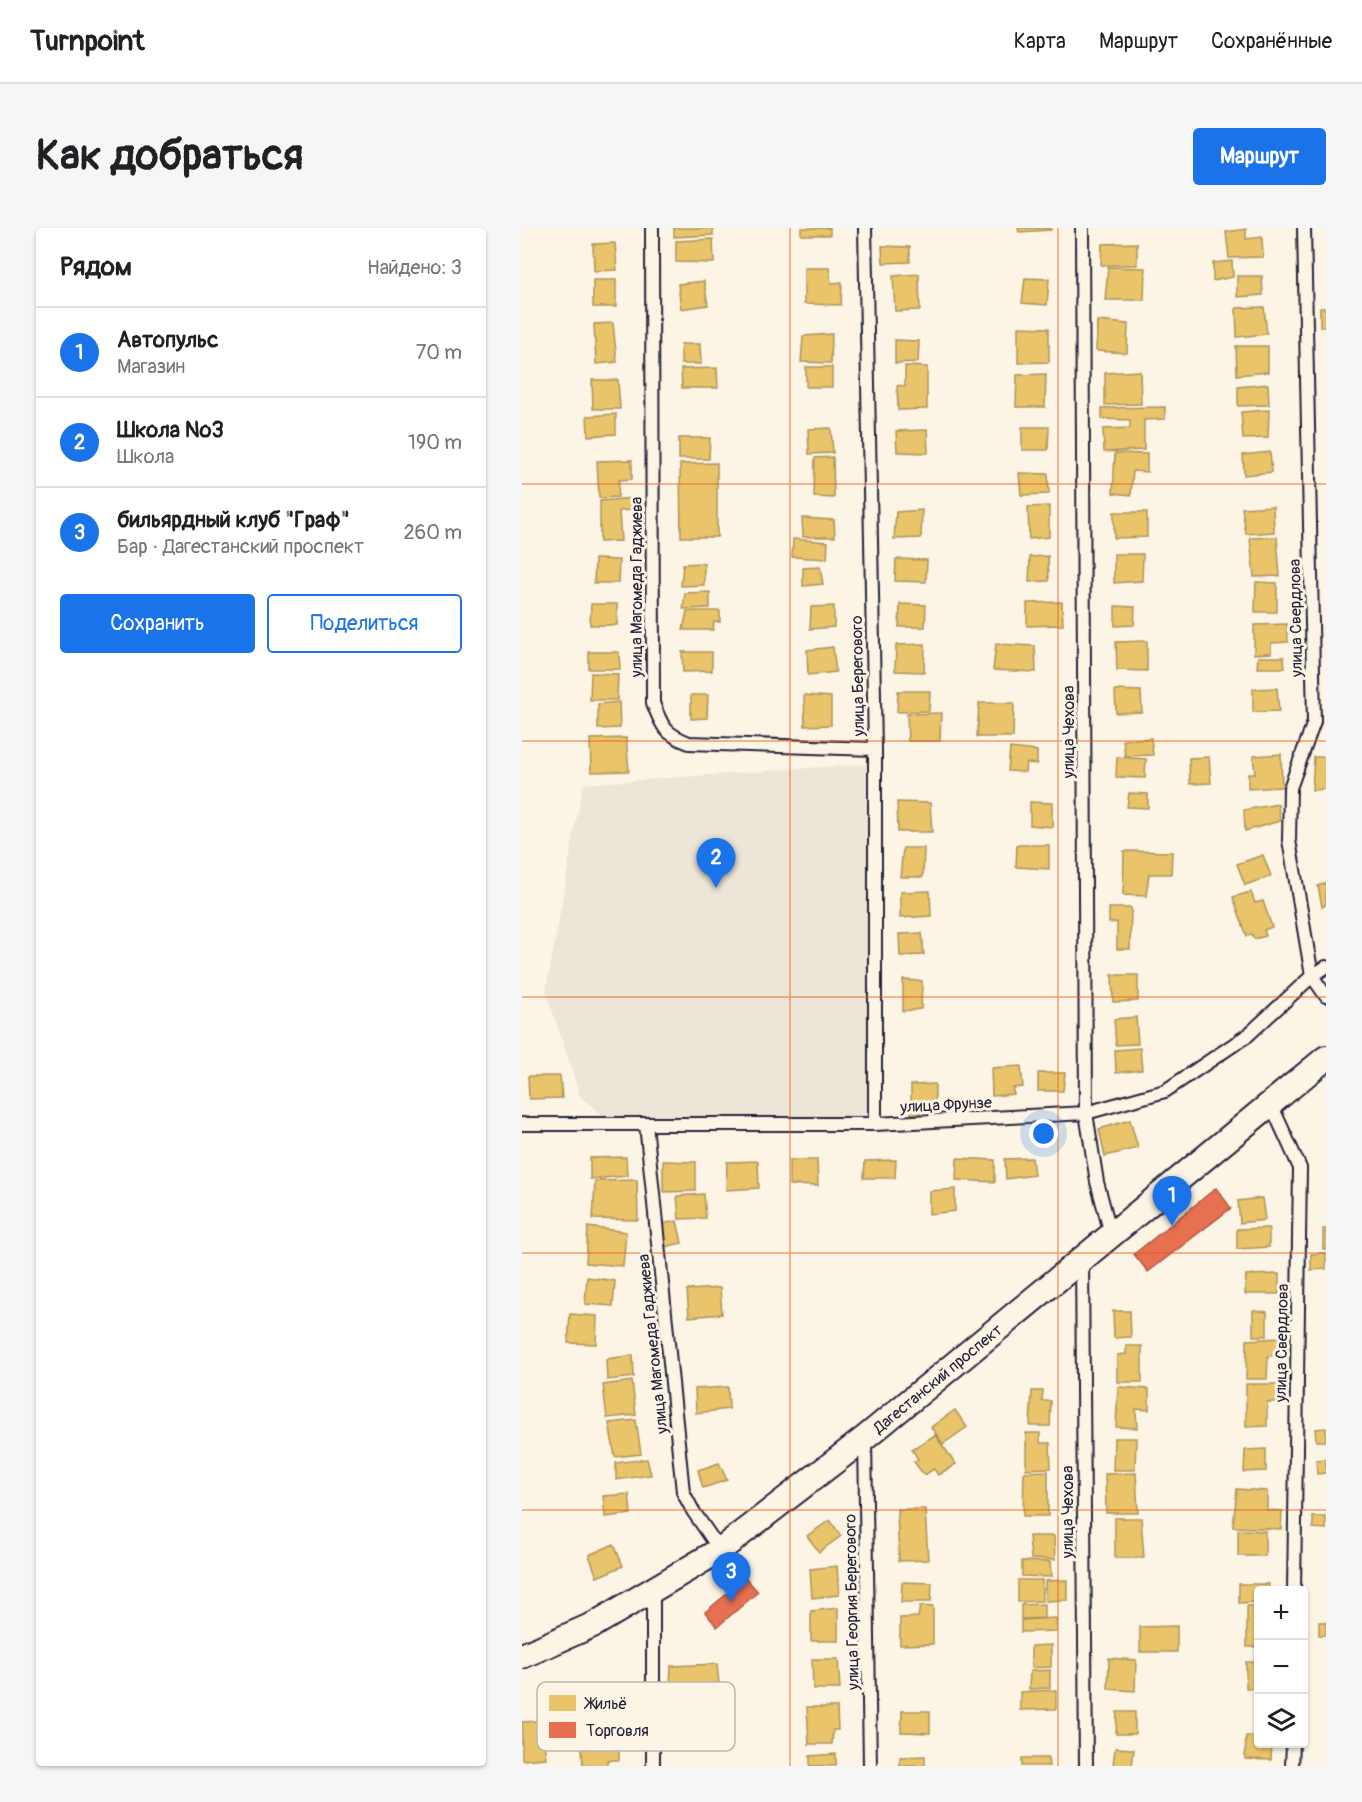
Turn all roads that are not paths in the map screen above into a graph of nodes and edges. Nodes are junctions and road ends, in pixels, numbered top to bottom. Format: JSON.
{"nodes":[{"id":1,"x":652,"y":228,"type":"edge"},
{"id":2,"x":865,"y":228,"type":"edge"},
{"id":3,"x":1082,"y":228,"type":"edge"},
{"id":4,"x":1304,"y":228,"type":"edge"},
{"id":5,"x":1320,"y":722,"type":"edge"},
{"id":6,"x":875,"y":749,"type":"junction"},
{"id":7,"x":1326,"y":967,"type":"edge"},
{"id":8,"x":1312,"y":976,"type":"junction"},
{"id":9,"x":1326,"y":996,"type":"edge"},
{"id":10,"x":1326,"y":1058,"type":"edge"},
{"id":11,"x":1270,"y":1102,"type":"junction"},
{"id":12,"x":1086,"y":1113,"type":"junction"},
{"id":13,"x":522,"y":1124,"type":"edge"},
{"id":14,"x":646,"y":1124,"type":"junction"},
{"id":15,"x":875,"y":1124,"type":"junction"},
{"id":16,"x":1111,"y":1234,"type":"junction"},
{"id":17,"x":1082,"y":1258,"type":"junction"},
{"id":18,"x":865,"y":1438,"type":"junction"},
{"id":19,"x":720,"y":1550,"type":"junction"},
{"id":20,"x":1294,"y":1586,"type":"edge"},
{"id":21,"x":653,"y":1591,"type":"junction"},
{"id":22,"x":522,"y":1656,"type":"edge"},
{"id":23,"x":653,"y":1682,"type":"edge"},
{"id":24,"x":1293,"y":1748,"type":"edge"},
{"id":25,"x":870,"y":1766,"type":"edge"},
{"id":26,"x":1086,"y":1766,"type":"edge"},
{"id":27,"x":1292,"y":1766,"type":"edge"}],
"edges":[{"from":1,"to":6,"type":"street","name":"улица Магомеда Гаджиева"},
{"from":2,"to":6,"type":"street","name":"улица Берегового"},
{"from":3,"to":12,"type":"street","name":"улица Чехова"},
{"from":4,"to":5,"type":"street","name":"улица Свердлова"},
{"from":5,"to":8,"type":"street","name":"улица Свердлова"},
{"from":6,"to":15,"type":"street","name":"улица Берегового"},
{"from":7,"to":8,"type":"street","name":"улица Фрунзе"},
{"from":8,"to":9,"type":"street","name":"улица Свердлова"},
{"from":8,"to":12,"type":"street","name":"улица Фрунзе"},
{"from":10,"to":11,"type":"highway","name":"Дагестанский проспект"},
{"from":11,"to":16,"type":"highway","name":"Дагестанский проспект"},
{"from":11,"to":20,"type":"street","name":"улица Свердлова"},
{"from":12,"to":15,"type":"street","name":"улица Фрунзе"},
{"from":12,"to":16,"type":"street","name":"улица Чехова"},
{"from":13,"to":14,"type":"street","name":"улица Фрунзе"},
{"from":14,"to":15,"type":"street","name":"улица Фрунзе"},
{"from":14,"to":19,"type":"street","name":"улица Магомеда Гаджиева"},
{"from":16,"to":17,"type":"highway","name":"Дагестанский проспект"},
{"from":17,"to":18,"type":"highway","name":"Дагестанский проспект"},
{"from":17,"to":26,"type":"street","name":"улица Чехова"},
{"from":18,"to":19,"type":"highway","name":"Дагестанский проспект"},
{"from":18,"to":25,"type":"street","name":"улица Георгия Берегового"},
{"from":19,"to":21,"type":"highway","name":"Дагестанский проспект"},
{"from":21,"to":22,"type":"highway","name":"Дагестанский проспект"},
{"from":21,"to":23,"type":"street"},
{"from":24,"to":27,"type":"street"}]}
